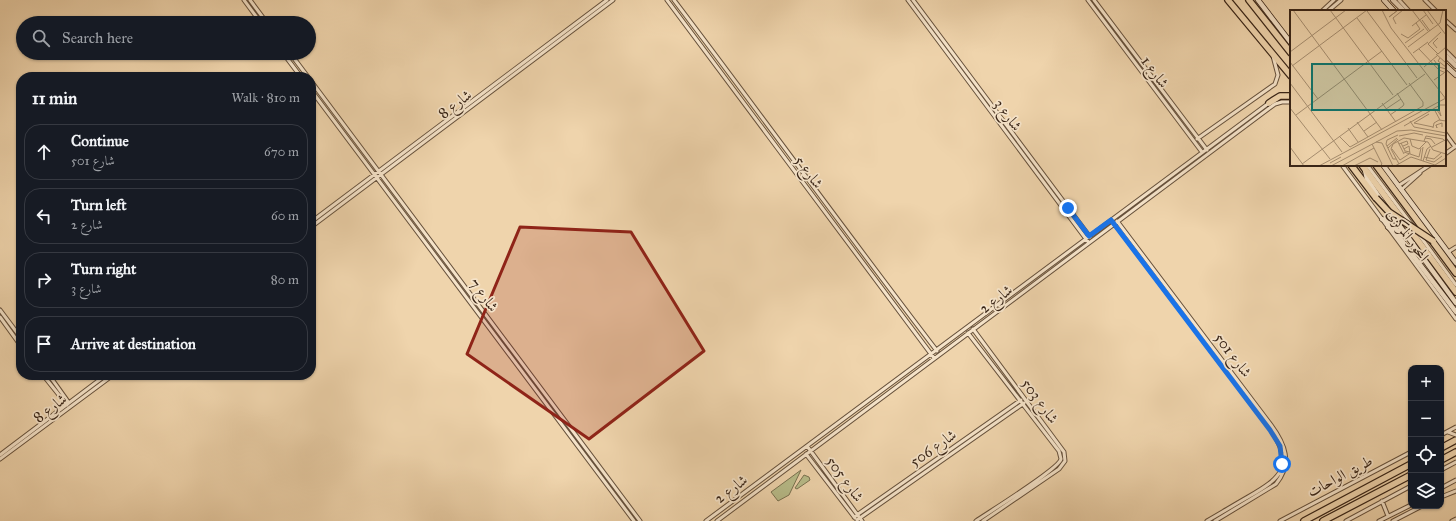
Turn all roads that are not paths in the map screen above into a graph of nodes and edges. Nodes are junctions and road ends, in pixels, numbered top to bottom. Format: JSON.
{"nodes":[{"id":1,"x":244,"y":0,"type":"edge"},
{"id":2,"x":250,"y":0,"type":"edge"},
{"id":3,"x":607,"y":0,"type":"edge"},
{"id":4,"x":613,"y":0,"type":"edge"},
{"id":5,"x":667,"y":0,"type":"edge"},
{"id":6,"x":674,"y":0,"type":"edge"},
{"id":7,"x":908,"y":0,"type":"edge"},
{"id":8,"x":913,"y":0,"type":"edge"},
{"id":9,"x":1088,"y":0,"type":"edge"},
{"id":10,"x":1094,"y":0,"type":"edge"},
{"id":11,"x":1228,"y":0,"type":"edge"},
{"id":12,"x":1249,"y":0,"type":"edge"},
{"id":13,"x":1258,"y":0,"type":"edge"},
{"id":14,"x":1334,"y":0,"type":"edge"},
{"id":15,"x":1341,"y":0,"type":"edge"},
{"id":16,"x":1384,"y":0,"type":"edge"},
{"id":17,"x":1393,"y":0,"type":"edge"},
{"id":18,"x":1399,"y":0,"type":"edge"},
{"id":19,"x":1425,"y":0,"type":"edge"},
{"id":20,"x":1323,"y":10,"type":"edge"},
{"id":21,"x":1329,"y":10,"type":"edge"},
{"id":22,"x":1393,"y":10,"type":"edge"},
{"id":23,"x":1403,"y":10,"type":"edge"},
{"id":24,"x":1408,"y":10,"type":"edge"},
{"id":25,"x":1435,"y":10,"type":"edge"},
{"id":26,"x":256,"y":16,"type":"edge"},
{"id":27,"x":263,"y":16,"type":"edge"},
{"id":28,"x":1446,"y":21,"type":"edge"},
{"id":29,"x":1116,"y":30,"type":"junction"},
{"id":30,"x":1456,"y":30,"type":"edge"},
{"id":31,"x":1112,"y":33,"type":"junction"},
{"id":32,"x":1285,"y":35,"type":"junction"},
{"id":33,"x":1290,"y":35,"type":"edge"},
{"id":34,"x":1290,"y":42,"type":"edge"},
{"id":35,"x":1446,"y":51,"type":"edge"},
{"id":36,"x":1290,"y":52,"type":"edge"},
{"id":37,"x":1272,"y":53,"type":"junction"},
{"id":38,"x":1446,"y":56,"type":"edge"},
{"id":39,"x":288,"y":60,"type":"edge"},
{"id":40,"x":295,"y":60,"type":"edge"},
{"id":41,"x":1456,"y":61,"type":"edge"},
{"id":42,"x":1456,"y":66,"type":"edge"},
{"id":43,"x":1446,"y":67,"type":"edge"},
{"id":44,"x":297,"y":72,"type":"edge"},
{"id":45,"x":304,"y":72,"type":"edge"},
{"id":46,"x":1290,"y":75,"type":"edge"},
{"id":47,"x":1456,"y":75,"type":"edge"},
{"id":48,"x":316,"y":89,"type":"edge"},
{"id":49,"x":1290,"y":96,"type":"edge"},
{"id":50,"x":316,"y":97,"type":"edge"},
{"id":51,"x":1290,"y":102,"type":"edge"},
{"id":52,"x":1269,"y":103,"type":"joint"},
{"id":53,"x":1446,"y":134,"type":"edge"},
{"id":54,"x":778,"y":138,"type":"junction"},
{"id":55,"x":1198,"y":138,"type":"junction"},
{"id":56,"x":1194,"y":141,"type":"junction"},
{"id":57,"x":773,"y":142,"type":"junction"},
{"id":58,"x":1455,"y":146,"type":"edge"},
{"id":59,"x":1206,"y":149,"type":"junction"},
{"id":60,"x":1202,"y":152,"type":"junction"},
{"id":61,"x":1209,"y":153,"type":"junction"},
{"id":62,"x":1446,"y":153,"type":"edge"},
{"id":63,"x":1205,"y":156,"type":"junction"},
{"id":64,"x":1343,"y":166,"type":"edge"},
{"id":65,"x":1352,"y":166,"type":"edge"},
{"id":66,"x":1377,"y":166,"type":"edge"},
{"id":67,"x":1384,"y":166,"type":"edge"},
{"id":68,"x":1428,"y":166,"type":"edge"},
{"id":69,"x":1365,"y":167,"type":"edge"},
{"id":70,"x":379,"y":173,"type":"junction"},
{"id":71,"x":376,"y":176,"type":"junction"},
{"id":72,"x":1400,"y":188,"type":"junction"},
{"id":73,"x":316,"y":218,"type":"edge"},
{"id":74,"x":1113,"y":219,"type":"junction"},
{"id":75,"x":1382,"y":219,"type":"junction"},
{"id":76,"x":316,"y":223,"type":"edge"},
{"id":77,"x":1116,"y":223,"type":"junction"},
{"id":78,"x":1388,"y":227,"type":"junction"},
{"id":79,"x":1088,"y":237,"type":"junction"},
{"id":80,"x":1407,"y":238,"type":"junction"},
{"id":81,"x":1433,"y":241,"type":"junction"},
{"id":82,"x":1091,"y":242,"type":"junction"},
{"id":83,"x":1456,"y":248,"type":"edge"},
{"id":84,"x":1448,"y":252,"type":"junction"},
{"id":85,"x":1456,"y":263,"type":"edge"},
{"id":86,"x":1456,"y":273,"type":"edge"},
{"id":87,"x":1454,"y":285,"type":"edge"},
{"id":88,"x":1456,"y":292,"type":"edge"},
{"id":89,"x":1456,"y":303,"type":"edge"},
{"id":90,"x":0,"y":310,"type":"edge"},
{"id":91,"x":1456,"y":312,"type":"edge"},
{"id":92,"x":0,"y":318,"type":"edge"},
{"id":93,"x":1456,"y":319,"type":"edge"},
{"id":94,"x":973,"y":329,"type":"junction"},
{"id":95,"x":16,"y":331,"type":"edge"},
{"id":96,"x":968,"y":333,"type":"junction"},
{"id":97,"x":16,"y":339,"type":"edge"},
{"id":98,"x":936,"y":350,"type":"junction"},
{"id":99,"x":931,"y":354,"type":"junction"},
{"id":100,"x":939,"y":354,"type":"junction"},
{"id":101,"x":934,"y":358,"type":"junction"},
{"id":102,"x":47,"y":380,"type":"edge"},
{"id":103,"x":52,"y":380,"type":"edge"},
{"id":104,"x":100,"y":380,"type":"edge"},
{"id":105,"x":106,"y":380,"type":"edge"},
{"id":106,"x":1026,"y":400,"type":"junction"},
{"id":107,"x":1020,"y":401,"type":"junction"},
{"id":108,"x":1022,"y":404,"type":"junction"},
{"id":109,"x":69,"y":405,"type":"junction"},
{"id":110,"x":993,"y":419,"type":"junction"},
{"id":111,"x":996,"y":423,"type":"junction"},
{"id":112,"x":1456,"y":427,"type":"edge"},
{"id":113,"x":1047,"y":429,"type":"junction"},
{"id":114,"x":1044,"y":432,"type":"junction"},
{"id":115,"x":1447,"y":432,"type":"junction"},
{"id":116,"x":1444,"y":434,"type":"edge"},
{"id":117,"x":1456,"y":435,"type":"edge"},
{"id":118,"x":1456,"y":440,"type":"edge"},
{"id":119,"x":807,"y":446,"type":"junction"},
{"id":120,"x":1444,"y":446,"type":"edge"},
{"id":121,"x":811,"y":451,"type":"junction"},
{"id":122,"x":1456,"y":452,"type":"edge"},
{"id":123,"x":806,"y":454,"type":"junction"},
{"id":124,"x":1408,"y":454,"type":"edge"},
{"id":125,"x":0,"y":455,"type":"edge"},
{"id":126,"x":1444,"y":458,"type":"edge"},
{"id":127,"x":0,"y":460,"type":"edge"},
{"id":128,"x":1456,"y":462,"type":"edge"},
{"id":129,"x":1408,"y":466,"type":"edge"},
{"id":130,"x":1444,"y":468,"type":"edge"},
{"id":131,"x":1408,"y":477,"type":"edge"},
{"id":132,"x":1040,"y":480,"type":"junction"},
{"id":133,"x":1456,"y":480,"type":"edge"},
{"id":134,"x":1444,"y":486,"type":"edge"},
{"id":135,"x":1408,"y":488,"type":"edge"},
{"id":136,"x":1456,"y":492,"type":"edge"},
{"id":137,"x":1016,"y":494,"type":"junction"},
{"id":138,"x":1444,"y":496,"type":"edge"},
{"id":139,"x":1018,"y":498,"type":"junction"},
{"id":140,"x":1245,"y":501,"type":"junction"},
{"id":141,"x":1382,"y":501,"type":"junction"},
{"id":142,"x":1408,"y":509,"type":"edge"},
{"id":143,"x":1411,"y":509,"type":"edge"},
{"id":144,"x":1388,"y":516,"type":"junction"},
{"id":145,"x":858,"y":518,"type":"edge"},
{"id":146,"x":1401,"y":519,"type":"edge"},
{"id":147,"x":1456,"y":519,"type":"edge"},
{"id":148,"x":634,"y":521,"type":"edge"},
{"id":149,"x":640,"y":521,"type":"edge"},
{"id":150,"x":706,"y":521,"type":"edge"},
{"id":151,"x":717,"y":521,"type":"edge"},
{"id":152,"x":976,"y":521,"type":"edge"},
{"id":153,"x":983,"y":521,"type":"edge"},
{"id":154,"x":1207,"y":521,"type":"edge"},
{"id":155,"x":1215,"y":521,"type":"edge"},
{"id":156,"x":1280,"y":521,"type":"edge"},
{"id":157,"x":1304,"y":521,"type":"edge"},
{"id":158,"x":1324,"y":521,"type":"edge"},
{"id":159,"x":1346,"y":521,"type":"edge"},
{"id":160,"x":1379,"y":521,"type":"edge"},
{"id":161,"x":1393,"y":521,"type":"edge"},
{"id":162,"x":1452,"y":521,"type":"edge"}],
"edges":[{"from":1,"to":26,"type":"street"},
{"from":2,"to":27,"type":"street"},
{"from":3,"to":70,"type":"street","name":"شارع 8"},
{"from":4,"to":70,"type":"street","name":"شارع 8"},
{"from":5,"to":57,"type":"street","name":"شارع 5"},
{"from":6,"to":54,"type":"street","name":"شارع 5"},
{"from":7,"to":79,"type":"street","name":"شارع 3"},
{"from":8,"to":79,"type":"street","name":"شارع 3"},
{"from":9,"to":31,"type":"street","name":"شارع 1"},
{"from":10,"to":29,"type":"street","name":"شارع 1"},
{"from":11,"to":37,"type":"highway"},
{"from":12,"to":36,"type":"highway"},
{"from":13,"to":32,"type":"main road"},
{"from":14,"to":20,"type":"street"},
{"from":15,"to":21,"type":"street"},
{"from":16,"to":22,"type":"main road"},
{"from":17,"to":23,"type":"main road"},
{"from":18,"to":24,"type":"street"},
{"from":19,"to":25,"type":"street"},
{"from":28,"to":30,"type":"street"},
{"from":29,"to":31,"type":"street"},
{"from":29,"to":55,"type":"street","name":"شارع 1"},
{"from":31,"to":56,"type":"street","name":"شارع 1"},
{"from":32,"to":33,"type":"street"},
{"from":32,"to":34,"type":"main road"},
{"from":35,"to":41,"type":"street"},
{"from":37,"to":46,"type":"highway"},
{"from":37,"to":55,"type":"street"},
{"from":38,"to":42,"type":"main road"},
{"from":39,"to":44,"type":"street"},
{"from":40,"to":45,"type":"street"},
{"from":43,"to":47,"type":"main road"},
{"from":48,"to":70,"type":"street","name":"شارع 7"},
{"from":49,"to":52,"type":"highway"},
{"from":50,"to":71,"type":"street","name":"شارع 7"},
{"from":51,"to":61,"type":"street","name":"شارع 2"},
{"from":52,"to":59,"type":"street","name":"شارع 2"},
{"from":53,"to":58,"type":"street"},
{"from":54,"to":57,"type":"street"},
{"from":54,"to":98,"type":"street","name":"شارع 5"},
{"from":55,"to":56,"type":"street"},
{"from":55,"to":59,"type":"street","name":"شارع 1"},
{"from":56,"to":60,"type":"street","name":"شارع 1"},
{"from":57,"to":99,"type":"street","name":"شارع 5"},
{"from":58,"to":62,"type":"street"},
{"from":59,"to":60,"type":"street","name":"شارع 2"},
{"from":59,"to":61,"type":"street","name":"شارع 1"},
{"from":60,"to":63,"type":"street","name":"شارع 1"},
{"from":60,"to":74,"type":"street","name":"شارع 2"},
{"from":61,"to":63,"type":"street","name":"شارع 2"},
{"from":63,"to":77,"type":"street","name":"شارع 2"},
{"from":64,"to":75,"type":"street","name":"المحور المركزى"},
{"from":65,"to":81,"type":"highway","bridge":true},
{"from":66,"to":81,"type":"highway","name":"المحور المركزى"},
{"from":67,"to":72,"type":"main road"},
{"from":68,"to":72,"type":"street"},
{"from":69,"to":80,"type":"main road"},
{"from":69,"to":87,"type":"highway","name":"المحور المركزى"},
{"from":70,"to":71,"type":"street","name":"شارع 8"},
{"from":70,"to":149,"type":"street","name":"شارع 7"},
{"from":71,"to":73,"type":"street","name":"شارع 8"},
{"from":71,"to":76,"type":"street","name":"شارع 8"},
{"from":71,"to":148,"type":"street","name":"شارع 7"},
{"from":72,"to":84,"type":"main road"},
{"from":74,"to":77,"type":"street","name":"شارع 501"},
{"from":74,"to":79,"type":"street","name":"شارع 2"},
{"from":75,"to":78,"type":"street","name":"المحور المركزى"},
{"from":75,"to":80,"type":"main road"},
{"from":77,"to":82,"type":"street","name":"شارع 2"},
{"from":77,"to":140,"type":"street","name":"شارع 501"},
{"from":78,"to":91,"type":"main road"},
{"from":78,"to":93,"type":"street","name":"المحور المركزى"},
{"from":79,"to":82,"type":"street","name":"شارع 3"},
{"from":79,"to":98,"type":"street","name":"شارع 2"},
{"from":80,"to":89,"type":"main road"},
{"from":81,"to":86,"type":"highway","name":"المحور المركزى"},
{"from":82,"to":94,"type":"street","name":"شارع 2"},
{"from":83,"to":84,"type":"street"},
{"from":84,"to":85,"type":"main road"},
{"from":87,"to":88,"type":"highway","name":"المحور المركزى"},
{"from":90,"to":95,"type":"street"},
{"from":92,"to":97,"type":"street"},
{"from":94,"to":96,"type":"street","name":"شارع 2"},
{"from":94,"to":106,"type":"street","name":"شارع 503"},
{"from":96,"to":100,"type":"street","name":"شارع 2"},
{"from":96,"to":107,"type":"street","name":"شارع 503"},
{"from":98,"to":99,"type":"street","name":"شارع 2"},
{"from":98,"to":100,"type":"street","name":"شارع 5"},
{"from":99,"to":101,"type":"street","name":"شارع 5"},
{"from":99,"to":119,"type":"street","name":"شارع 2"},
{"from":100,"to":101,"type":"street","name":"شارع 2"},
{"from":101,"to":121,"type":"street","name":"شارع 2"},
{"from":102,"to":109,"type":"street"},
{"from":103,"to":109,"type":"street"},
{"from":104,"to":109,"type":"street","name":"شارع 8"},
{"from":105,"to":109,"type":"street","name":"شارع 8"},
{"from":106,"to":107,"type":"street","name":"شارع 506"},
{"from":106,"to":108,"type":"street","name":"شارع 506"},
{"from":106,"to":113,"type":"street","name":"شارع 503"},
{"from":107,"to":108,"type":"street","name":"شارع 503"},
{"from":107,"to":110,"type":"street","name":"شارع 506"},
{"from":108,"to":111,"type":"street","name":"شارع 506"},
{"from":108,"to":114,"type":"street","name":"شارع 503"},
{"from":109,"to":125,"type":"street","name":"شارع 8"},
{"from":109,"to":127,"type":"street","name":"شارع 8"},
{"from":110,"to":111,"type":"street"},
{"from":110,"to":145,"type":"street","name":"شارع 506"},
{"from":111,"to":145,"type":"street","name":"شارع 506"},
{"from":112,"to":115,"type":"street"},
{"from":113,"to":114,"type":"street"},
{"from":113,"to":132,"type":"street","name":"شارع 503"},
{"from":114,"to":132,"type":"street","name":"شارع 503"},
{"from":115,"to":116,"type":"street"},
{"from":115,"to":117,"type":"street"},
{"from":118,"to":120,"type":"highway"},
{"from":119,"to":121,"type":"street","name":"شارع 505"},
{"from":119,"to":150,"type":"street","name":"شارع 2"},
{"from":121,"to":123,"type":"street","name":"شارع 2"},
{"from":121,"to":145,"type":"street","name":"شارع 505"},
{"from":122,"to":126,"type":"highway"},
{"from":123,"to":145,"type":"street","name":"شارع 505"},
{"from":123,"to":151,"type":"street","name":"شارع 2"},
{"from":124,"to":156,"type":"street","name":"طريق الواحات"},
{"from":128,"to":130,"type":"street"},
{"from":129,"to":157,"type":"highway","name":"طريق الواحات"},
{"from":131,"to":158,"type":"highway"},
{"from":132,"to":137,"type":"street"},
{"from":132,"to":139,"type":"street"},
{"from":133,"to":134,"type":"street"},
{"from":135,"to":141,"type":"street"},
{"from":136,"to":138,"type":"street"},
{"from":137,"to":139,"type":"street"},
{"from":137,"to":152,"type":"street"},
{"from":139,"to":153,"type":"street"},
{"from":140,"to":154,"type":"street"},
{"from":140,"to":155,"type":"street"},
{"from":141,"to":144,"type":"street"},
{"from":141,"to":159,"type":"street"},
{"from":142,"to":144,"type":"street"},
{"from":143,"to":146,"type":"street"},
{"from":144,"to":160,"type":"street"},
{"from":146,"to":161,"type":"street"},
{"from":147,"to":162,"type":"street"}]}
